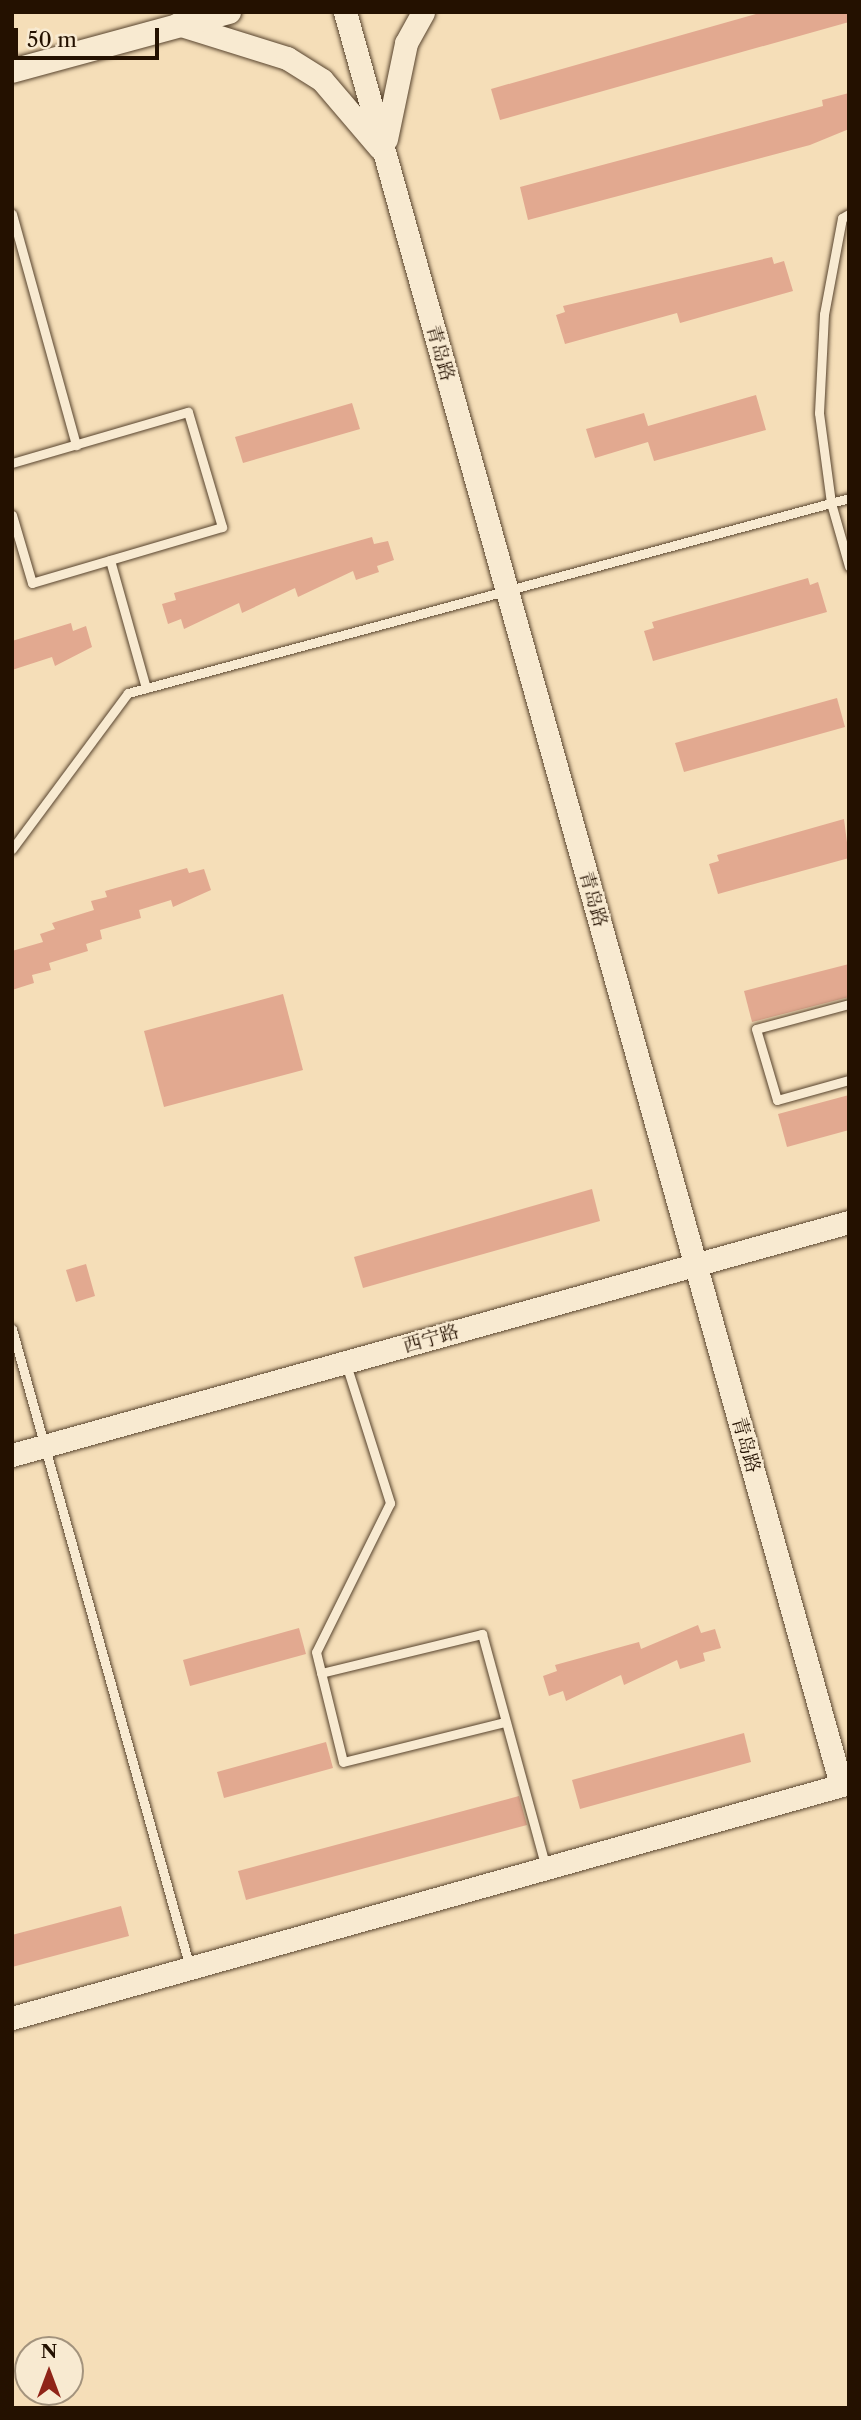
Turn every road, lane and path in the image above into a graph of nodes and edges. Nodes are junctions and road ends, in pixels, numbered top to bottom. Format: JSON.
{"nodes":[{"id":1,"x":229,"y":12,"type":"edge"},
{"id":2,"x":345,"y":12,"type":"edge"},
{"id":3,"x":423,"y":12,"type":"edge"},
{"id":4,"x":186,"y":18,"type":"edge"},
{"id":5,"x":12,"y":71,"type":"edge"},
{"id":6,"x":384,"y":153,"type":"junction"},
{"id":7,"x":12,"y":214,"type":"edge"},
{"id":8,"x":849,"y":214,"type":"edge"},
{"id":9,"x":76,"y":445,"type":"junction"},
{"id":10,"x":12,"y":463,"type":"edge"},
{"id":11,"x":849,"y":498,"type":"edge"},
{"id":12,"x":831,"y":503,"type":"junction"},
{"id":13,"x":12,"y":515,"type":"edge"},
{"id":14,"x":110,"y":560,"type":"junction"},
{"id":15,"x":849,"y":566,"type":"edge"},
{"id":16,"x":507,"y":592,"type":"junction"},
{"id":17,"x":146,"y":688,"type":"junction"},
{"id":18,"x":12,"y":849,"type":"edge"},
{"id":19,"x":849,"y":1004,"type":"edge"},
{"id":20,"x":849,"y":1080,"type":"edge"},
{"id":21,"x":849,"y":1222,"type":"edge"},
{"id":22,"x":696,"y":1265,"type":"junction"},
{"id":23,"x":12,"y":1329,"type":"edge"},
{"id":24,"x":345,"y":1362,"type":"junction"},
{"id":25,"x":45,"y":1446,"type":"junction"},
{"id":26,"x":12,"y":1455,"type":"edge"},
{"id":27,"x":321,"y":1673,"type":"junction"},
{"id":28,"x":505,"y":1722,"type":"junction"},
{"id":29,"x":845,"y":1784,"type":"edge"},
{"id":30,"x":547,"y":1868,"type":"junction"},
{"id":31,"x":190,"y":1968,"type":"junction"},
{"id":32,"x":12,"y":2018,"type":"edge"}],
"edges":[{"from":1,"to":4,"type":"main road"},
{"from":2,"to":6,"type":"street","name":"青岛路"},
{"from":3,"to":6,"type":"street"},
{"from":4,"to":5,"type":"main road"},
{"from":4,"to":6,"type":"street"},
{"from":6,"to":16,"type":"street","name":"青岛路"},
{"from":7,"to":9,"type":"lane"},
{"from":8,"to":12,"type":"lane"},
{"from":9,"to":10,"type":"lane"},
{"from":9,"to":14,"type":"lane"},
{"from":11,"to":12,"type":"lane"},
{"from":12,"to":15,"type":"lane"},
{"from":12,"to":16,"type":"lane"},
{"from":13,"to":14,"type":"lane"},
{"from":14,"to":17,"type":"lane"},
{"from":16,"to":17,"type":"lane"},
{"from":16,"to":22,"type":"street","name":"青岛路"},
{"from":17,"to":18,"type":"lane"},
{"from":19,"to":20,"type":"lane"},
{"from":21,"to":22,"type":"street","name":"西宁路"},
{"from":22,"to":24,"type":"street","name":"西宁路"},
{"from":22,"to":29,"type":"street","name":"青岛路"},
{"from":23,"to":25,"type":"lane"},
{"from":24,"to":25,"type":"street","name":"西宁路"},
{"from":24,"to":27,"type":"lane"},
{"from":25,"to":26,"type":"street","name":"西宁路"},
{"from":25,"to":31,"type":"lane"},
{"from":27,"to":28,"type":"lane"},
{"from":27,"to":28,"type":"lane"},
{"from":28,"to":30,"type":"lane"},
{"from":29,"to":30,"type":"street"},
{"from":30,"to":31,"type":"street"},
{"from":31,"to":32,"type":"street"}]}
